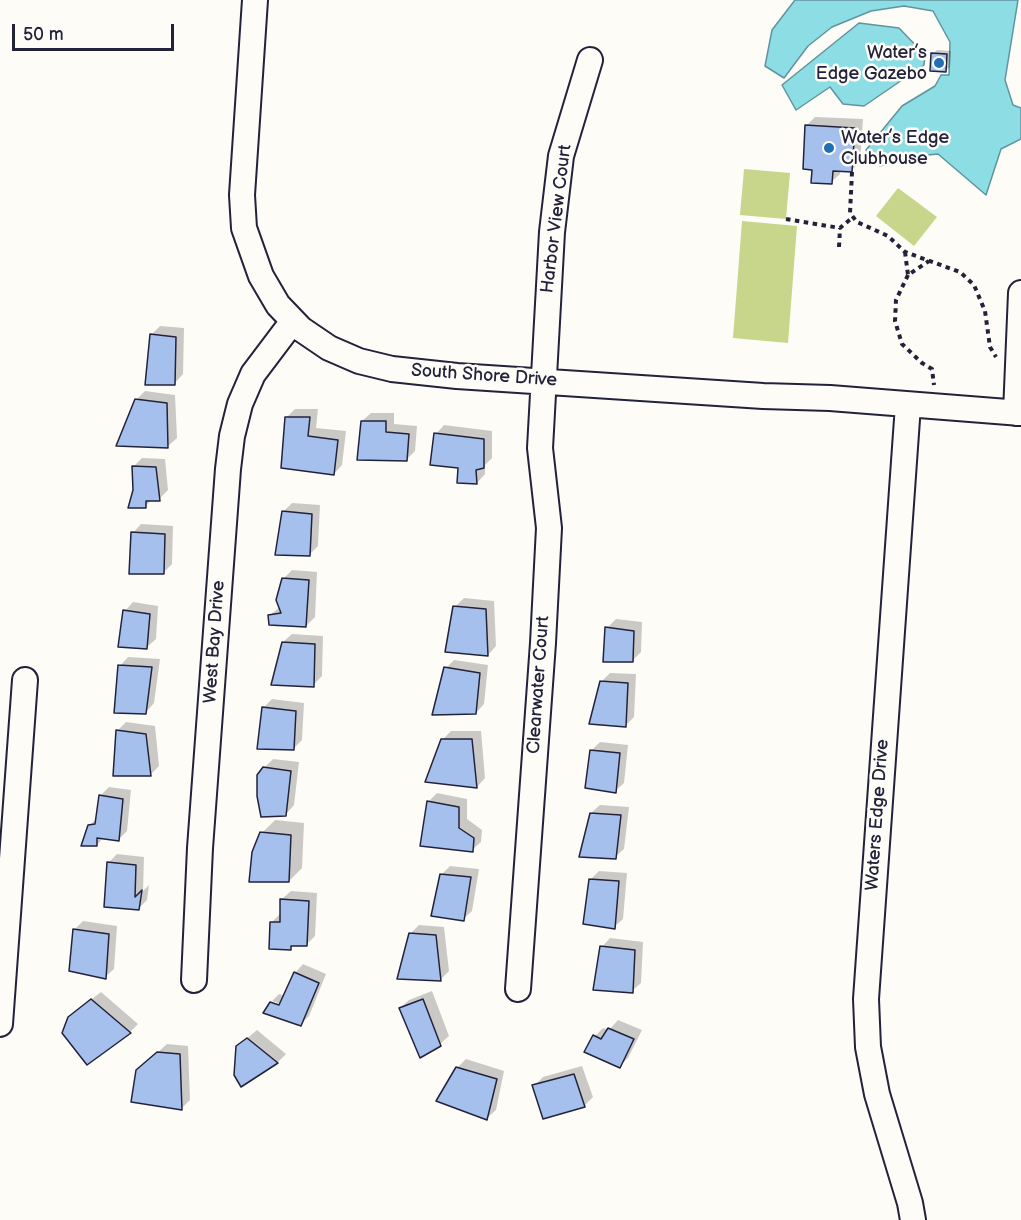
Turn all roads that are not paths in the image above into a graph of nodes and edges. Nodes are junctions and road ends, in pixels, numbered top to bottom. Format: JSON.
{"nodes":[{"id":1,"x":255,"y":0,"type":"edge"},
{"id":2,"x":590,"y":60,"type":"dead end"},
{"id":3,"x":1021,"y":293,"type":"edge"},
{"id":4,"x":293,"y":321,"type":"junction"},
{"id":5,"x":542,"y":381,"type":"junction"},
{"id":6,"x":908,"y":405,"type":"junction"},
{"id":7,"x":1019,"y":413,"type":"edge"},
{"id":8,"x":25,"y":680,"type":"dead end"},
{"id":9,"x":194,"y":980,"type":"dead end"},
{"id":10,"x":518,"y":989,"type":"dead end"},
{"id":11,"x":0,"y":1024,"type":"edge"},
{"id":12,"x":913,"y":1220,"type":"edge"}],
"edges":[{"from":1,"to":4,"type":"street","name":"South Shore Drive"},
{"from":2,"to":5,"type":"street","name":"Harbor View Court"},
{"from":3,"to":7,"type":"street"},
{"from":4,"to":5,"type":"street","name":"South Shore Drive"},
{"from":4,"to":9,"type":"street","name":"West Bay Drive"},
{"from":5,"to":6,"type":"street","name":"South Shore Drive"},
{"from":5,"to":10,"type":"street","name":"Clearwater Court"},
{"from":6,"to":7,"type":"street","name":"South Shore Drive"},
{"from":6,"to":12,"type":"street","name":"Waters Edge Drive"},
{"from":8,"to":11,"type":"street"}]}
